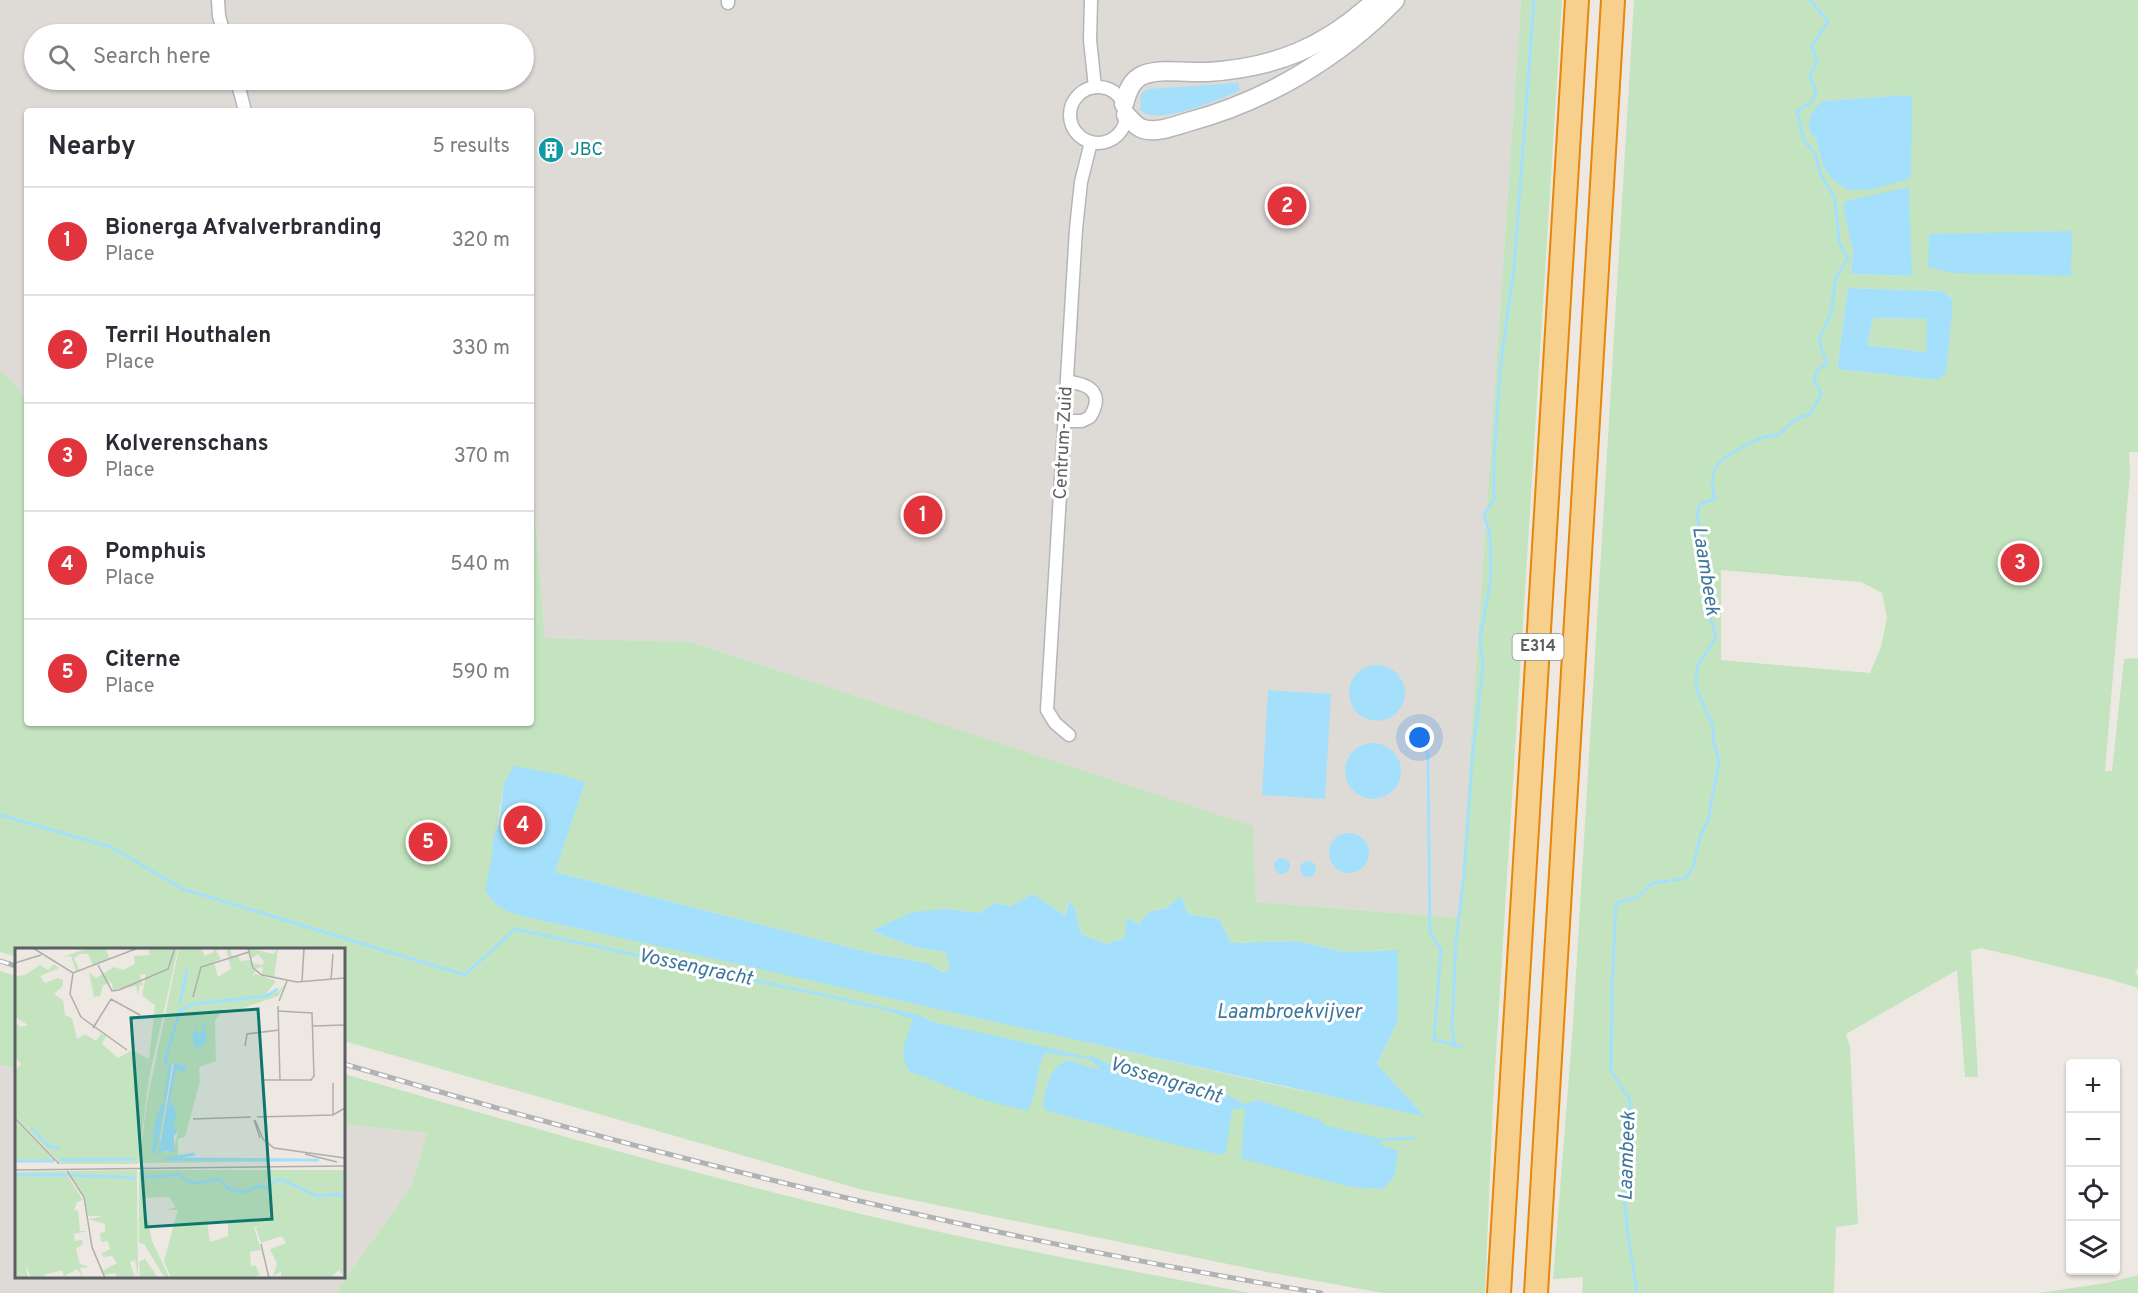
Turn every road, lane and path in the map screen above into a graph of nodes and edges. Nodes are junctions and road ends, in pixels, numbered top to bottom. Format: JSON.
{"nodes":[{"id":1,"x":218,"y":0,"type":"edge"},
{"id":2,"x":1091,"y":0,"type":"edge"},
{"id":3,"x":1376,"y":0,"type":"edge"},
{"id":4,"x":1395,"y":0,"type":"edge"},
{"id":5,"x":1577,"y":0,"type":"edge"},
{"id":6,"x":1613,"y":0,"type":"edge"},
{"id":7,"x":221,"y":24,"type":"edge"},
{"id":8,"x":1095,"y":87,"type":"junction"},
{"id":9,"x":240,"y":90,"type":"edge"},
{"id":10,"x":244,"y":108,"type":"edge"},
{"id":11,"x":1125,"y":110,"type":"junction"},
{"id":12,"x":1091,"y":142,"type":"junction"},
{"id":13,"x":1068,"y":382,"type":"junction"},
{"id":14,"x":1065,"y":421,"type":"junction"},
{"id":15,"x":1069,"y":735,"type":"dead end"},
{"id":16,"x":1499,"y":1293,"type":"edge"},
{"id":17,"x":1536,"y":1293,"type":"edge"}],
"edges":[{"from":1,"to":7,"type":"street"},
{"from":2,"to":8,"type":"street"},
{"from":3,"to":11,"type":"street"},
{"from":4,"to":11,"type":"street"},
{"from":5,"to":16,"type":"highway","number":"E314"},
{"from":6,"to":17,"type":"highway","number":"E314"},
{"from":8,"to":11,"type":"street"},
{"from":8,"to":12,"type":"street"},
{"from":9,"to":10,"type":"street"},
{"from":11,"to":12,"type":"street"},
{"from":12,"to":13,"type":"street","name":"Centrum-Zuid"},
{"from":13,"to":14,"type":"street","name":"Centrum-Zuid"},
{"from":13,"to":14,"type":"street"},
{"from":14,"to":15,"type":"street","name":"Centrum-Zuid"}]}
